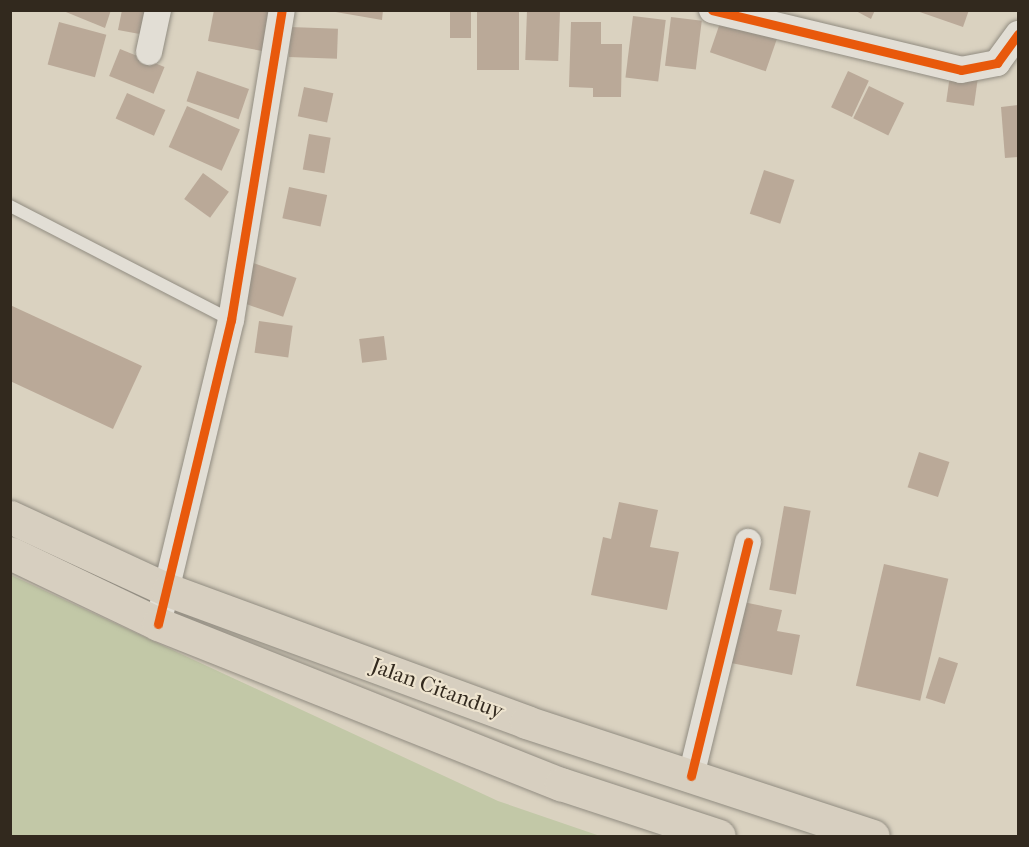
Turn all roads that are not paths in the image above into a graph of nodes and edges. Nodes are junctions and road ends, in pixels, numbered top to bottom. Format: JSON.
{"nodes":[{"id":1,"x":158,"y":10,"type":"edge"},
{"id":2,"x":282,"y":10,"type":"edge"},
{"id":3,"x":712,"y":10,"type":"edge"},
{"id":4,"x":1018,"y":34,"type":"edge"},
{"id":5,"x":149,"y":52,"type":"dead end"},
{"id":6,"x":10,"y":206,"type":"edge"},
{"id":7,"x":231,"y":320,"type":"junction"},
{"id":8,"x":10,"y":517,"type":"edge"},
{"id":9,"x":748,"y":542,"type":"dead end"},
{"id":10,"x":10,"y":553,"type":"edge"},
{"id":11,"x":168,"y":590,"type":"junction"},
{"id":12,"x":158,"y":624,"type":"junction"},
{"id":13,"x":691,"y":776,"type":"junction"},
{"id":14,"x":718,"y":837,"type":"edge"},
{"id":15,"x":873,"y":837,"type":"edge"}],
"edges":[{"from":1,"to":5,"type":"street"},
{"from":2,"to":7,"type":"street"},
{"from":3,"to":4,"type":"street"},
{"from":6,"to":7,"type":"lane"},
{"from":7,"to":11,"type":"street"},
{"from":8,"to":11,"type":"main road","name":"Jalan Citanduy"},
{"from":9,"to":13,"type":"street"},
{"from":10,"to":12,"type":"main road","name":"Jalan Citanduy"},
{"from":11,"to":12,"type":"street"},
{"from":11,"to":13,"type":"main road","name":"Jalan Citanduy"},
{"from":12,"to":14,"type":"main road","name":"Jalan Citanduy"},
{"from":13,"to":15,"type":"main road","name":"Jalan Citanduy"}]}
